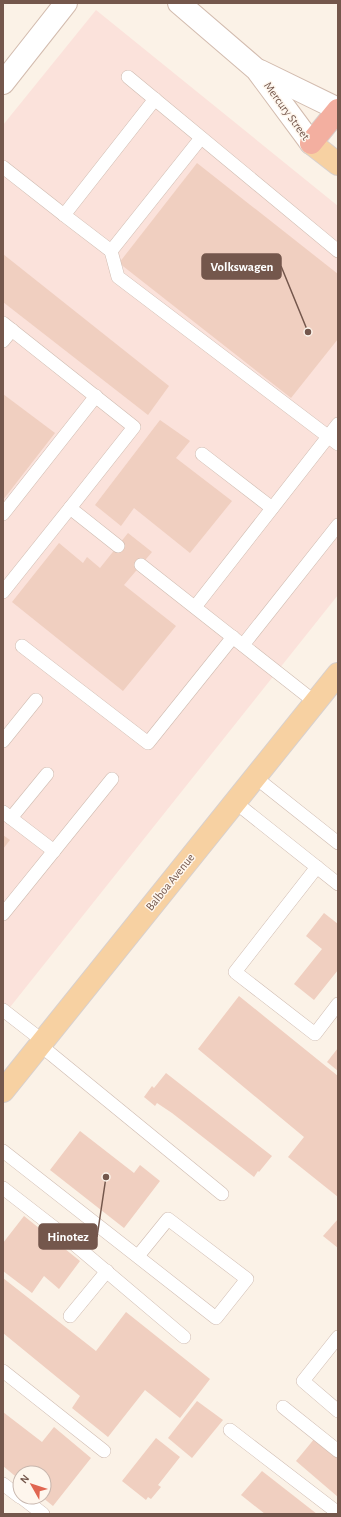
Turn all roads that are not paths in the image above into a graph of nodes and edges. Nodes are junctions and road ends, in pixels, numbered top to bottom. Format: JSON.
{"nodes":[{"id":1,"x":66,"y":3,"type":"edge"},
{"id":2,"x":179,"y":3,"type":"edge"},
{"id":3,"x":257,"y":70,"type":"junction"},
{"id":4,"x":128,"y":76,"type":"dead end"},
{"id":5,"x":3,"y":82,"type":"edge"},
{"id":6,"x":155,"y":99,"type":"junction"},
{"id":7,"x":338,"y":110,"type":"edge"},
{"id":8,"x":201,"y":138,"type":"junction"},
{"id":9,"x":311,"y":143,"type":"junction"},
{"id":10,"x":338,"y":164,"type":"edge"},
{"id":11,"x":3,"y":167,"type":"edge"},
{"id":12,"x":64,"y":215,"type":"junction"},
{"id":13,"x":111,"y":251,"type":"junction"},
{"id":14,"x":338,"y":251,"type":"edge"},
{"id":15,"x":8,"y":326,"type":"edge"},
{"id":16,"x":3,"y":341,"type":"edge"},
{"id":17,"x":96,"y":396,"type":"junction"},
{"id":18,"x":338,"y":424,"type":"edge"},
{"id":19,"x":333,"y":440,"type":"edge"},
{"id":20,"x":202,"y":454,"type":"dead end"},
{"id":21,"x":70,"y":508,"type":"junction"},
{"id":22,"x":272,"y":508,"type":"junction"},
{"id":23,"x":3,"y":514,"type":"edge"},
{"id":24,"x":338,"y":524,"type":"edge"},
{"id":25,"x":118,"y":546,"type":"dead end"},
{"id":26,"x":141,"y":565,"type":"dead end"},
{"id":27,"x":3,"y":592,"type":"edge"},
{"id":28,"x":195,"y":607,"type":"junction"},
{"id":29,"x":238,"y":641,"type":"junction"},
{"id":30,"x":22,"y":646,"type":"dead end"},
{"id":31,"x":336,"y":681,"type":"edge"},
{"id":32,"x":36,"y":700,"type":"dead end"},
{"id":33,"x":315,"y":702,"type":"junction"},
{"id":34,"x":3,"y":742,"type":"edge"},
{"id":35,"x":47,"y":774,"type":"dead end"},
{"id":36,"x":255,"y":777,"type":"junction"},
{"id":37,"x":112,"y":778,"type":"dead end"},
{"id":38,"x":235,"y":802,"type":"junction"},
{"id":39,"x":7,"y":815,"type":"edge"},
{"id":40,"x":338,"y":843,"type":"edge"},
{"id":41,"x":54,"y":851,"type":"junction"},
{"id":42,"x":317,"y":867,"type":"junction"},
{"id":43,"x":338,"y":884,"type":"edge"},
{"id":44,"x":3,"y":914,"type":"edge"},
{"id":45,"x":338,"y":1004,"type":"edge"},
{"id":46,"x":3,"y":1010,"type":"edge"},
{"id":47,"x":41,"y":1043,"type":"junction"},
{"id":48,"x":3,"y":1091,"type":"edge"},
{"id":49,"x":3,"y":1151,"type":"edge"},
{"id":50,"x":3,"y":1188,"type":"edge"},
{"id":51,"x":222,"y":1194,"type":"dead end"},
{"id":52,"x":138,"y":1256,"type":"junction"},
{"id":53,"x":107,"y":1272,"type":"junction"},
{"id":54,"x":70,"y":1316,"type":"dead end"},
{"id":55,"x":184,"y":1337,"type":"dead end"},
{"id":56,"x":338,"y":1337,"type":"edge"},
{"id":57,"x":3,"y":1371,"type":"edge"},
{"id":58,"x":283,"y":1407,"type":"dead end"},
{"id":59,"x":338,"y":1411,"type":"edge"},
{"id":60,"x":230,"y":1430,"type":"dead end"},
{"id":61,"x":104,"y":1451,"type":"dead end"},
{"id":62,"x":338,"y":1451,"type":"edge"},
{"id":63,"x":3,"y":1484,"type":"edge"},
{"id":64,"x":12,"y":1491,"type":"edge"},
{"id":65,"x":31,"y":1505,"type":"edge"},
{"id":66,"x":338,"y":1513,"type":"edge"},
{"id":67,"x":43,"y":1514,"type":"edge"}],
"edges":[{"from":1,"to":5,"type":"main road"},
{"from":2,"to":3,"type":"main road","name":"Mercury Street"},
{"from":3,"to":7,"type":"main road","name":"Mercury Street"},
{"from":3,"to":9,"type":"main road","name":"Mercury Street"},
{"from":4,"to":6,"type":"lane"},
{"from":6,"to":8,"type":"lane"},
{"from":6,"to":12,"type":"lane"},
{"from":7,"to":9,"type":"highway"},
{"from":8,"to":13,"type":"lane"},
{"from":8,"to":14,"type":"lane"},
{"from":9,"to":10,"type":"main road","name":"Mercury Street"},
{"from":11,"to":12,"type":"lane"},
{"from":12,"to":13,"type":"lane"},
{"from":13,"to":19,"type":"lane"},
{"from":15,"to":16,"type":"lane"},
{"from":15,"to":17,"type":"lane"},
{"from":17,"to":21,"type":"lane"},
{"from":17,"to":23,"type":"lane"},
{"from":18,"to":19,"type":"lane"},
{"from":19,"to":22,"type":"lane"},
{"from":20,"to":22,"type":"lane"},
{"from":21,"to":25,"type":"lane"},
{"from":21,"to":27,"type":"lane"},
{"from":22,"to":28,"type":"lane"},
{"from":24,"to":29,"type":"lane"},
{"from":26,"to":28,"type":"lane"},
{"from":28,"to":29,"type":"lane"},
{"from":29,"to":30,"type":"lane"},
{"from":29,"to":33,"type":"lane"},
{"from":31,"to":33,"type":"main road","name":"Balboa Avenue"},
{"from":32,"to":34,"type":"lane"},
{"from":33,"to":36,"type":"main road","name":"Balboa Avenue"},
{"from":35,"to":39,"type":"lane"},
{"from":36,"to":38,"type":"main road","name":"Balboa Avenue"},
{"from":36,"to":40,"type":"lane"},
{"from":37,"to":41,"type":"lane"},
{"from":38,"to":42,"type":"lane"},
{"from":38,"to":47,"type":"main road","name":"Balboa Avenue"},
{"from":39,"to":41,"type":"lane"},
{"from":41,"to":44,"type":"lane"},
{"from":42,"to":43,"type":"lane"},
{"from":42,"to":45,"type":"lane"},
{"from":46,"to":47,"type":"lane"},
{"from":47,"to":48,"type":"main road","name":"Balboa Avenue"},
{"from":47,"to":51,"type":"lane"},
{"from":49,"to":52,"type":"lane"},
{"from":50,"to":53,"type":"lane"},
{"from":52,"to":52,"type":"lane"},
{"from":53,"to":54,"type":"lane"},
{"from":53,"to":55,"type":"lane"},
{"from":56,"to":59,"type":"lane"},
{"from":57,"to":61,"type":"lane"},
{"from":58,"to":62,"type":"lane"},
{"from":60,"to":66,"type":"lane"},
{"from":63,"to":64,"type":"lane"},
{"from":65,"to":67,"type":"lane"}]}
